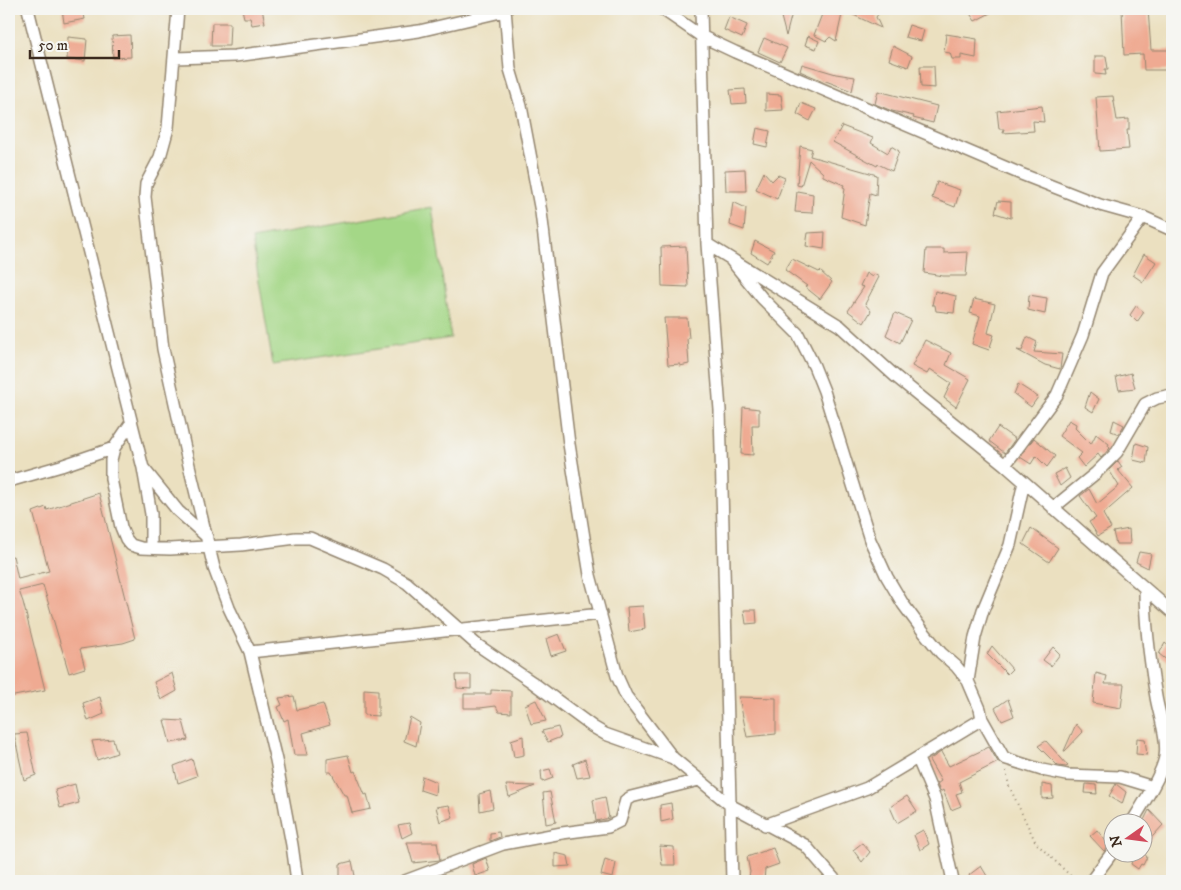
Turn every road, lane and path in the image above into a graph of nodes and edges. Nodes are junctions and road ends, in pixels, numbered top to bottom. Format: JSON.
{"nodes":[{"id":1,"x":28,"y":9,"type":"edge"},
{"id":2,"x":178,"y":9,"type":"edge"},
{"id":3,"x":662,"y":9,"type":"edge"},
{"id":4,"x":701,"y":9,"type":"edge"},
{"id":5,"x":505,"y":10,"type":"edge"},
{"id":6,"x":701,"y":36,"type":"junction"},
{"id":7,"x":174,"y":58,"type":"junction"},
{"id":8,"x":1143,"y":217,"type":"junction"},
{"id":9,"x":1172,"y":230,"type":"edge"},
{"id":10,"x":707,"y":244,"type":"junction"},
{"id":11,"x":731,"y":260,"type":"junction"},
{"id":12,"x":1172,"y":395,"type":"edge"},
{"id":13,"x":131,"y":423,"type":"junction"},
{"id":14,"x":114,"y":448,"type":"junction"},
{"id":15,"x":1005,"y":465,"type":"junction"},
{"id":16,"x":143,"y":468,"type":"junction"},
{"id":17,"x":9,"y":481,"type":"edge"},
{"id":18,"x":1024,"y":482,"type":"junction"},
{"id":19,"x":1053,"y":508,"type":"junction"},
{"id":20,"x":208,"y":542,"type":"junction"},
{"id":21,"x":151,"y":548,"type":"junction"},
{"id":22,"x":1145,"y":590,"type":"junction"},
{"id":23,"x":1157,"y":599,"type":"junction"},
{"id":24,"x":1172,"y":601,"type":"edge"},
{"id":25,"x":1172,"y":612,"type":"edge"},
{"id":26,"x":601,"y":614,"type":"junction"},
{"id":27,"x":458,"y":629,"type":"junction"},
{"id":28,"x":250,"y":652,"type":"junction"},
{"id":29,"x":968,"y":681,"type":"junction"},
{"id":30,"x":982,"y":719,"type":"junction"},
{"id":31,"x":672,"y":758,"type":"junction"},
{"id":32,"x":918,"y":758,"type":"junction"},
{"id":33,"x":1004,"y":758,"type":"junction"},
{"id":34,"x":699,"y":780,"type":"junction"},
{"id":35,"x":1153,"y":788,"type":"junction"},
{"id":36,"x":730,"y":805,"type":"junction"},
{"id":37,"x":1138,"y":812,"type":"edge"},
{"id":38,"x":765,"y":825,"type":"junction"},
{"id":39,"x":1105,"y":862,"type":"edge"},
{"id":40,"x":297,"y":881,"type":"edge"},
{"id":41,"x":405,"y":881,"type":"edge"},
{"id":42,"x":732,"y":881,"type":"edge"},
{"id":43,"x":836,"y":881,"type":"edge"},
{"id":44,"x":953,"y":881,"type":"edge"},
{"id":45,"x":1076,"y":881,"type":"edge"},
{"id":46,"x":1091,"y":881,"type":"edge"}],
"edges":[{"from":1,"to":13,"type":"street"},
{"from":2,"to":7,"type":"street"},
{"from":3,"to":6,"type":"street"},
{"from":4,"to":6,"type":"street"},
{"from":5,"to":7,"type":"street"},
{"from":5,"to":26,"type":"street"},
{"from":6,"to":8,"type":"street"},
{"from":6,"to":10,"type":"street"},
{"from":7,"to":20,"type":"street"},
{"from":8,"to":9,"type":"street"},
{"from":8,"to":15,"type":"street"},
{"from":10,"to":11,"type":"street"},
{"from":10,"to":36,"type":"street"},
{"from":11,"to":15,"type":"street"},
{"from":11,"to":29,"type":"street"},
{"from":12,"to":19,"type":"street"},
{"from":13,"to":14,"type":"street"},
{"from":13,"to":16,"type":"street"},
{"from":14,"to":17,"type":"street"},
{"from":14,"to":21,"type":"street"},
{"from":15,"to":18,"type":"street"},
{"from":16,"to":20,"type":"street"},
{"from":16,"to":21,"type":"street"},
{"from":18,"to":19,"type":"street"},
{"from":18,"to":29,"type":"street"},
{"from":19,"to":22,"type":"street"},
{"from":20,"to":21,"type":"street"},
{"from":20,"to":27,"type":"street"},
{"from":20,"to":28,"type":"street"},
{"from":22,"to":23,"type":"street"},
{"from":22,"to":35,"type":"street"},
{"from":23,"to":24,"type":"street"},
{"from":23,"to":25,"type":"street"},
{"from":26,"to":27,"type":"street"},
{"from":26,"to":31,"type":"street"},
{"from":27,"to":28,"type":"street"},
{"from":27,"to":31,"type":"street"},
{"from":28,"to":40,"type":"street"},
{"from":29,"to":30,"type":"street"},
{"from":30,"to":32,"type":"street"},
{"from":30,"to":33,"type":"street"},
{"from":31,"to":34,"type":"street"},
{"from":32,"to":38,"type":"street"},
{"from":32,"to":44,"type":"street"},
{"from":33,"to":35,"type":"street"},
{"from":33,"to":45,"type":"path"},
{"from":34,"to":36,"type":"street"},
{"from":34,"to":41,"type":"street"},
{"from":35,"to":37,"type":"street"},
{"from":36,"to":38,"type":"street"},
{"from":36,"to":42,"type":"street"},
{"from":38,"to":43,"type":"street"},
{"from":39,"to":46,"type":"street"}]}
